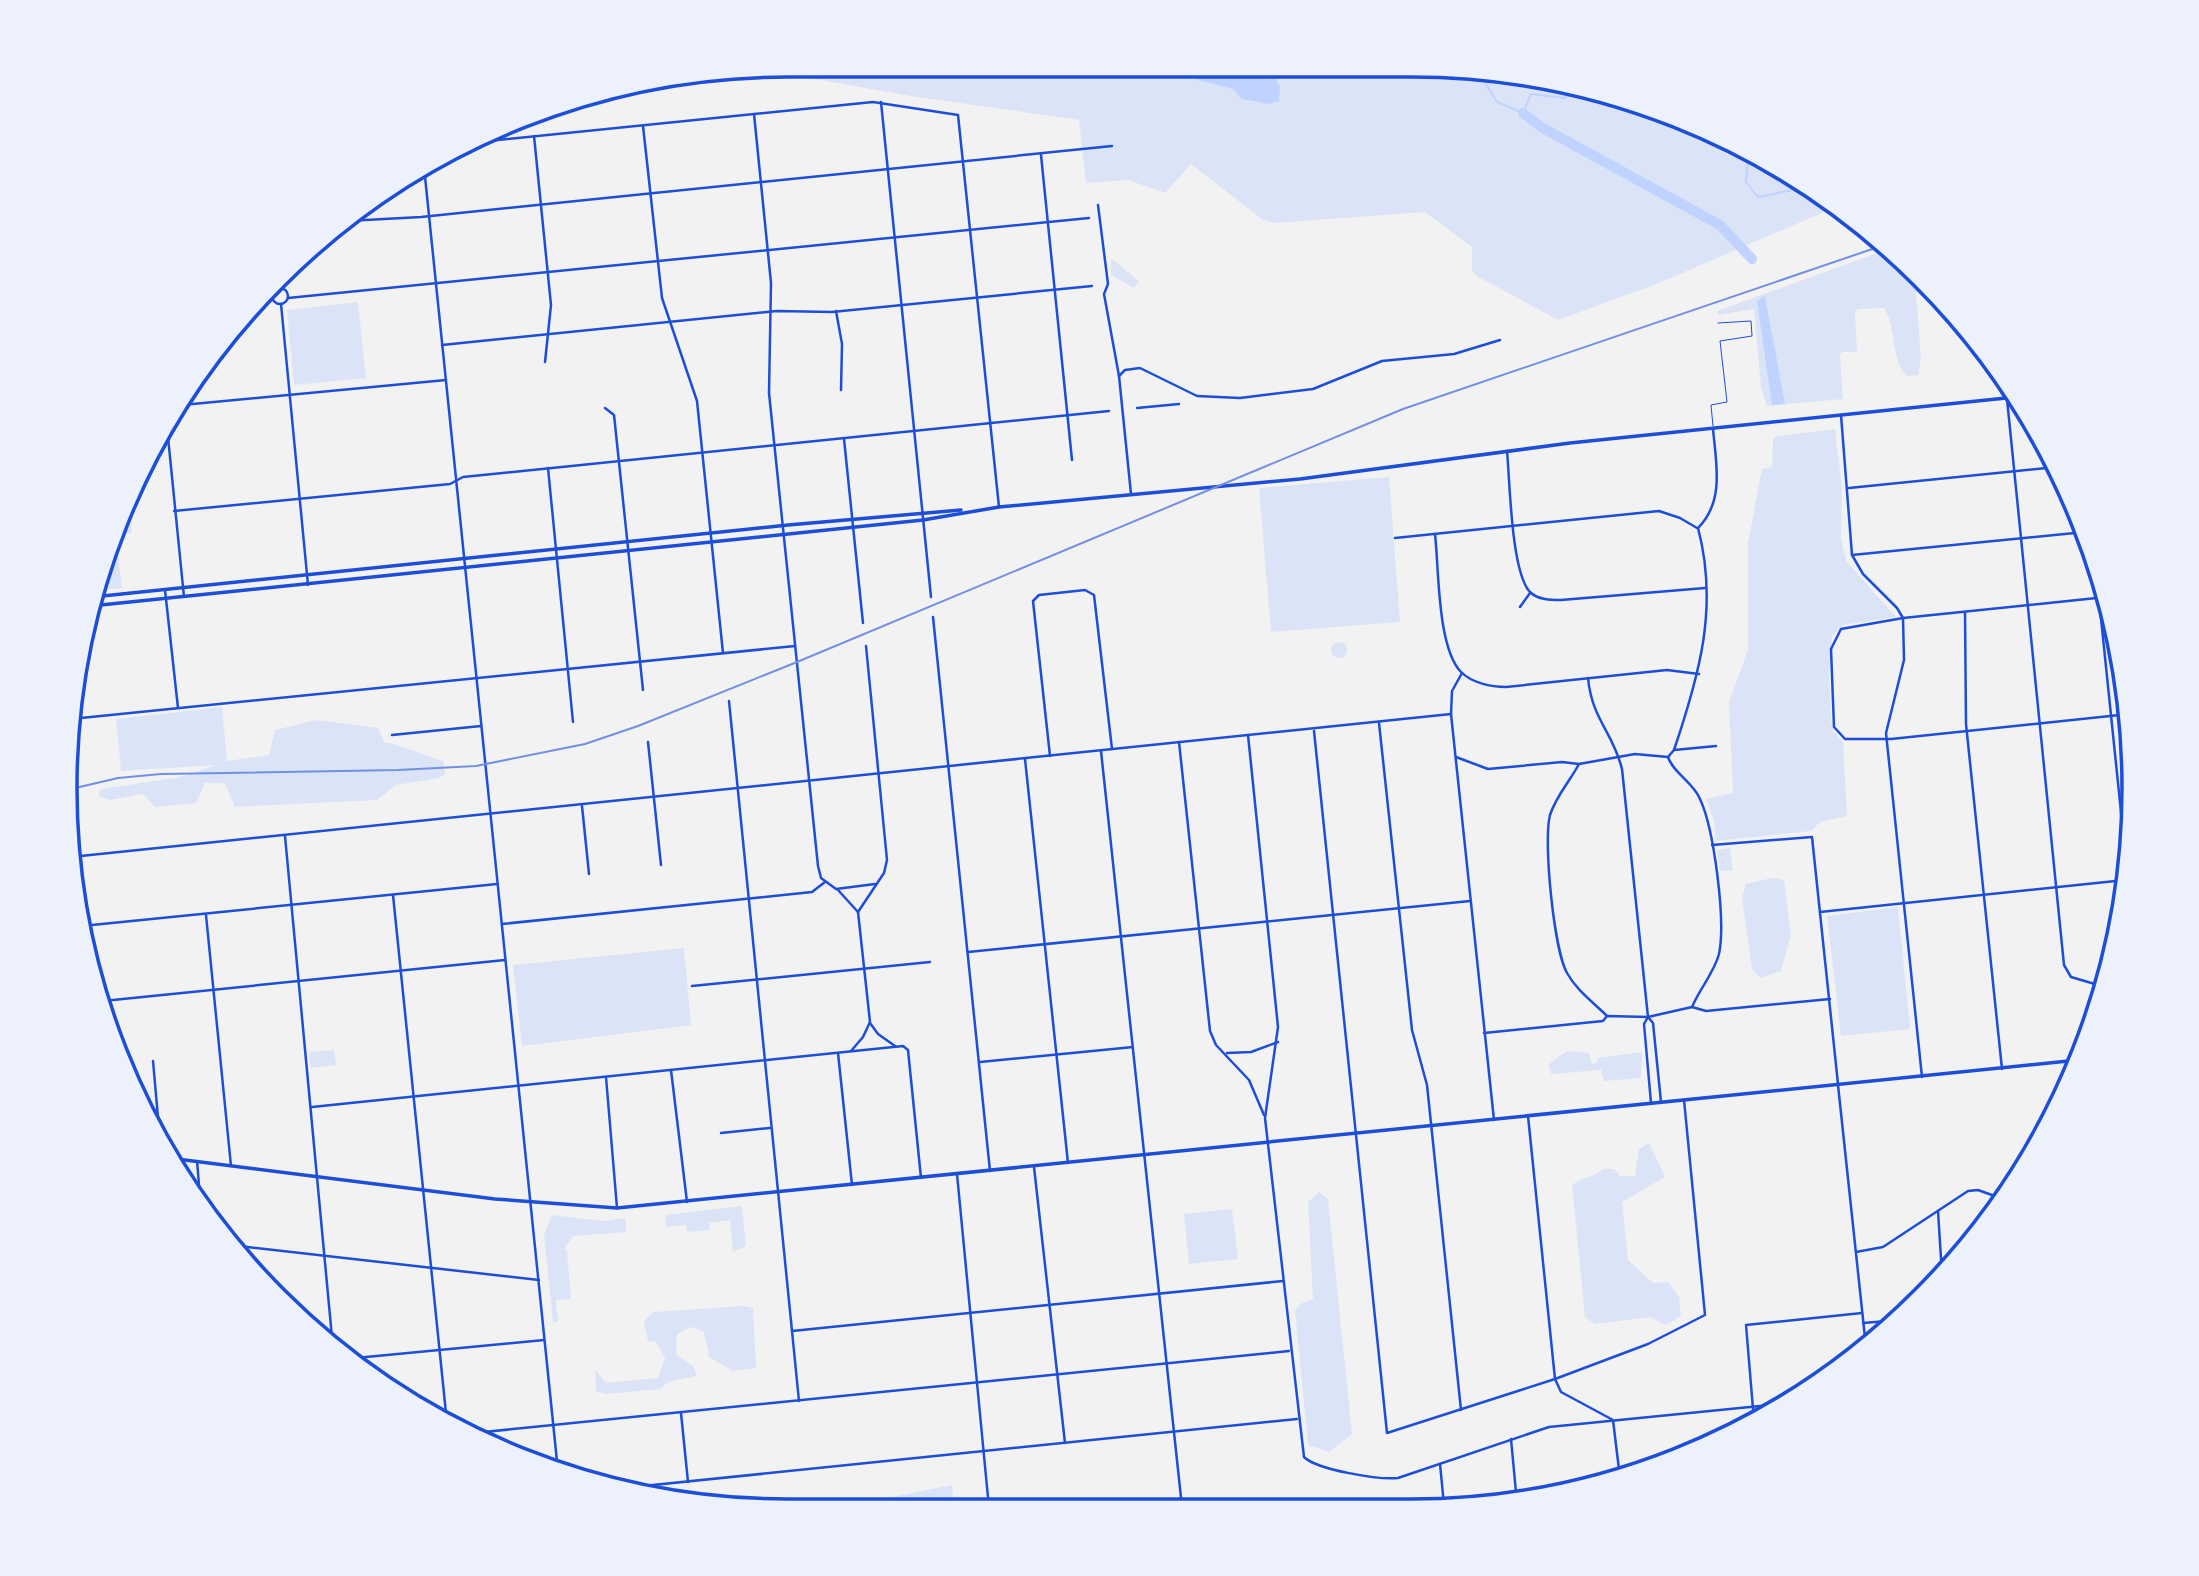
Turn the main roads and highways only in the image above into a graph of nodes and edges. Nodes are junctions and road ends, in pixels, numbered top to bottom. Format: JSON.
{"nodes":[{"id":1,"x":2005,"y":398,"type":"edge"},
{"id":2,"x":974,"y":510,"type":"junction"},
{"id":3,"x":103,"y":596,"type":"edge"},
{"id":4,"x":101,"y":605,"type":"edge"},
{"id":5,"x":2067,"y":1061,"type":"edge"},
{"id":6,"x":182,"y":1159,"type":"edge"}],
"edges":[{"from":1,"to":2,"type":"main road"},
{"from":2,"to":3,"type":"main road"},
{"from":2,"to":4,"type":"main road"},
{"from":5,"to":6,"type":"main road"}]}
